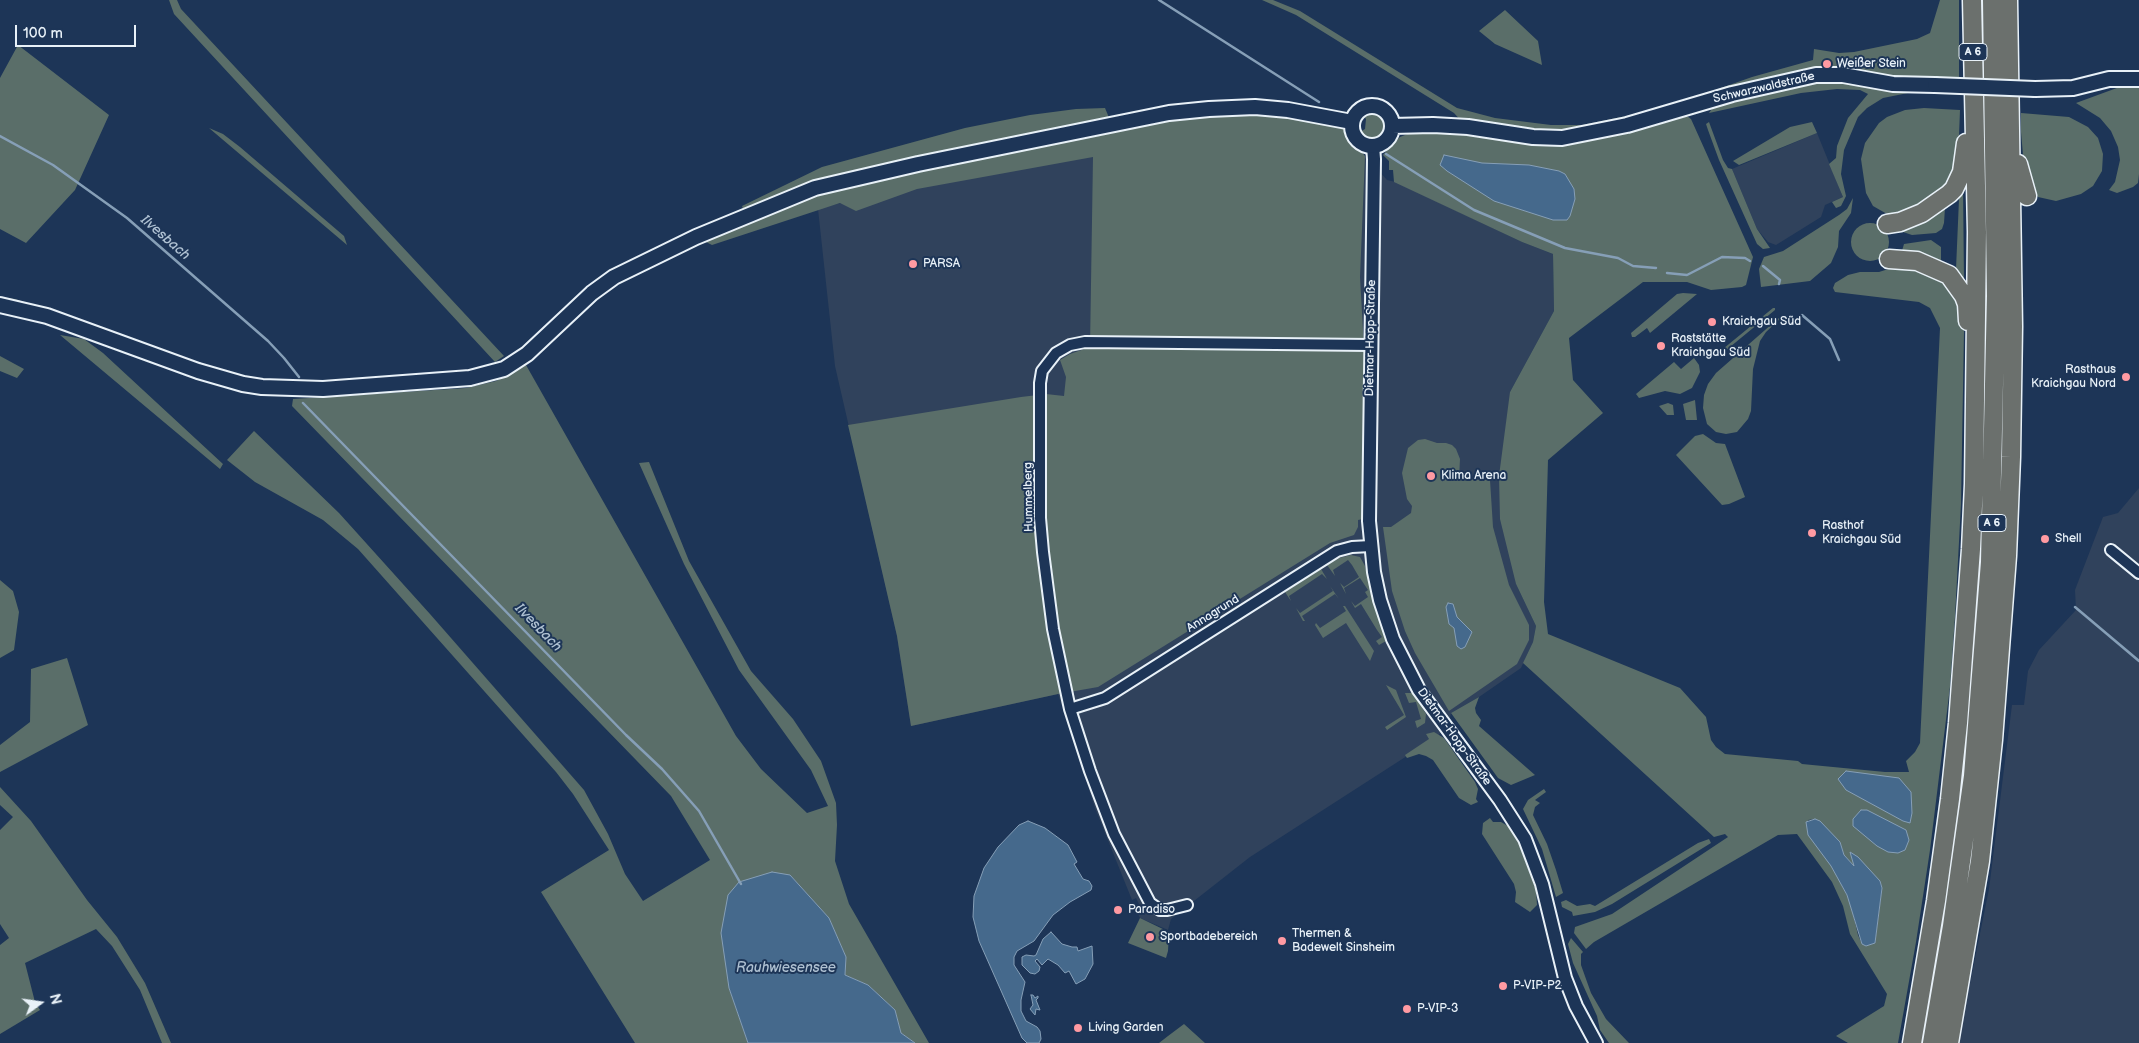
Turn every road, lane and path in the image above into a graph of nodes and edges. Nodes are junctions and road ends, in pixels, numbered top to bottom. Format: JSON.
{"nodes":[{"id":1,"x":1972,"y":0,"type":"edge"},
{"id":2,"x":1992,"y":0,"type":"edge"},
{"id":3,"x":2008,"y":0,"type":"edge"},
{"id":4,"x":2139,"y":79,"type":"edge"},
{"id":5,"x":1974,"y":103,"type":"junction"},
{"id":6,"x":1352,"y":122,"type":"junction"},
{"id":7,"x":2011,"y":124,"type":"junction"},
{"id":8,"x":1392,"y":126,"type":"junction"},
{"id":9,"x":1372,"y":146,"type":"junction"},
{"id":10,"x":2027,"y":196,"type":"dead end"},
{"id":11,"x":1887,"y":224,"type":"dead end"},
{"id":12,"x":1889,"y":259,"type":"dead end"},
{"id":13,"x":0,"y":305,"type":"edge"},
{"id":14,"x":1371,"y":345,"type":"junction"},
{"id":15,"x":1976,"y":361,"type":"junction"},
{"id":16,"x":1370,"y":546,"type":"junction"},
{"id":17,"x":2111,"y":550,"type":"dead end"},
{"id":18,"x":2139,"y":573,"type":"edge"},
{"id":19,"x":2010,"y":640,"type":"dead end"},
{"id":20,"x":1070,"y":709,"type":"junction"},
{"id":21,"x":1990,"y":774,"type":"junction"},
{"id":22,"x":1187,"y":905,"type":"dead end"},
{"id":23,"x":1596,"y":1043,"type":"edge"},
{"id":24,"x":1912,"y":1043,"type":"edge"},
{"id":25,"x":1932,"y":1043,"type":"edge"},
{"id":26,"x":1949,"y":1043,"type":"edge"}],
"edges":[{"from":1,"to":5,"type":"highway","number":"A 6"},
{"from":2,"to":25,"type":"highway","number":"A 6"},
{"from":3,"to":7,"type":"highway"},
{"from":4,"to":8,"type":"main road","name":"Schwarzwaldstraße","bridge":true},
{"from":5,"to":11,"type":"highway","number":"A 6"},
{"from":5,"to":15,"type":"highway","number":"A 6"},
{"from":6,"to":8,"type":"main road"},
{"from":6,"to":9,"type":"main road"},
{"from":6,"to":13,"type":"main road"},
{"from":7,"to":10,"type":"highway"},
{"from":7,"to":21,"type":"highway"},
{"from":8,"to":9,"type":"main road"},
{"from":9,"to":14,"type":"street","name":"Dietmar-Hopp-Straße"},
{"from":12,"to":15,"type":"highway","number":"A 6"},
{"from":14,"to":16,"type":"street","name":"Dietmar-Hopp-Straße"},
{"from":14,"to":20,"type":"street","name":"Hummelberg"},
{"from":15,"to":24,"type":"highway","number":"A 6"},
{"from":16,"to":20,"type":"street","name":"Annagrund"},
{"from":16,"to":23,"type":"street","name":"Dietmar-Hopp-Straße"},
{"from":17,"to":18,"type":"street"},
{"from":19,"to":21,"type":"highway"},
{"from":20,"to":22,"type":"street","name":"Hummelberg"},
{"from":21,"to":26,"type":"highway"}]}
